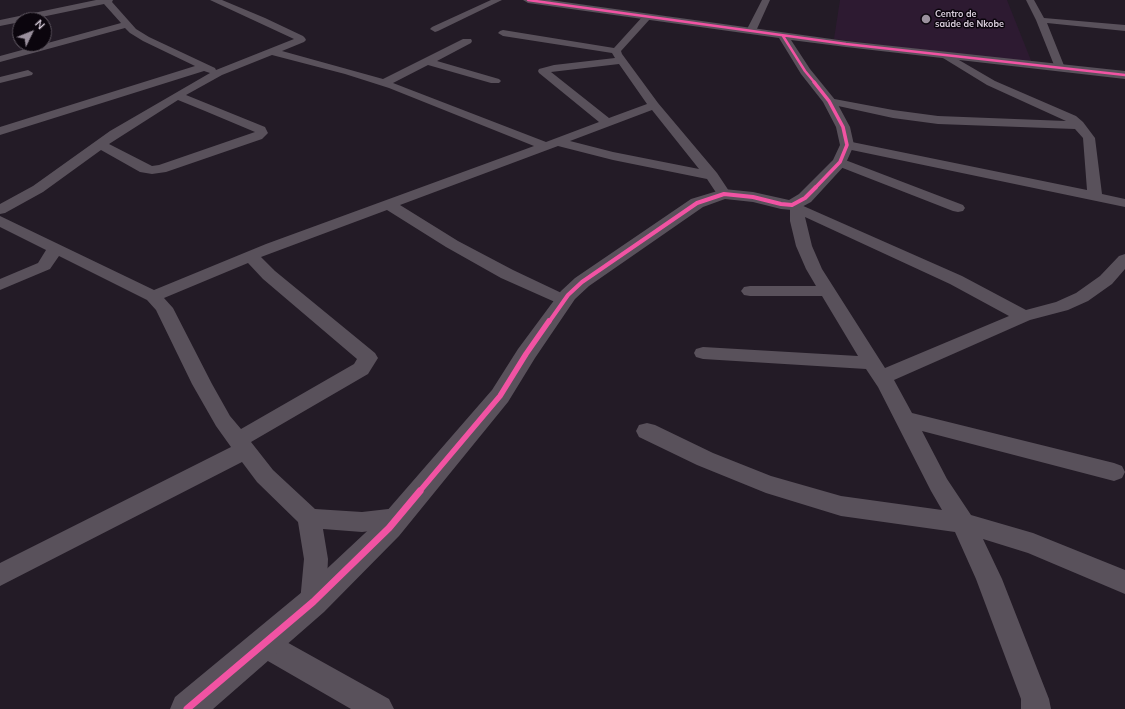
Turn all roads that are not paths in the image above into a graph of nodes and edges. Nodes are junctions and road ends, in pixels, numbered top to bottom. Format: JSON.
{"nodes":[{"id":1,"x":107,"y":0,"type":"edge"},
{"id":2,"x":214,"y":0,"type":"edge"},
{"id":3,"x":498,"y":0,"type":"edge"},
{"id":4,"x":528,"y":0,"type":"edge"},
{"id":5,"x":766,"y":0,"type":"edge"},
{"id":6,"x":1030,"y":0,"type":"edge"},
{"id":7,"x":647,"y":17,"type":"junction"},
{"id":8,"x":1041,"y":20,"type":"junction"},
{"id":9,"x":0,"y":23,"type":"edge"},
{"id":10,"x":126,"y":25,"type":"junction"},
{"id":11,"x":1125,"y":28,"type":"edge"},
{"id":12,"x":434,"y":29,"type":"dead end"},
{"id":13,"x":751,"y":31,"type":"junction"},
{"id":14,"x":503,"y":33,"type":"dead end"},
{"id":15,"x":783,"y":36,"type":"junction"},
{"id":16,"x":467,"y":41,"type":"dead end"},
{"id":17,"x":273,"y":52,"type":"junction"},
{"id":18,"x":619,"y":56,"type":"junction"},
{"id":19,"x":947,"y":56,"type":"junction"},
{"id":20,"x":0,"y":59,"type":"edge"},
{"id":21,"x":426,"y":61,"type":"junction"},
{"id":22,"x":204,"y":67,"type":"junction"},
{"id":23,"x":1060,"y":68,"type":"junction"},
{"id":24,"x":28,"y":73,"type":"dead end"},
{"id":25,"x":218,"y":73,"type":"junction"},
{"id":26,"x":1125,"y":75,"type":"edge"},
{"id":27,"x":0,"y":80,"type":"edge"},
{"id":28,"x":495,"y":81,"type":"dead end"},
{"id":29,"x":384,"y":83,"type":"junction"},
{"id":30,"x":176,"y":96,"type":"junction"},
{"id":31,"x":829,"y":101,"type":"junction"},
{"id":32,"x":654,"y":105,"type":"junction"},
{"id":33,"x":608,"y":123,"type":"junction"},
{"id":34,"x":1079,"y":125,"type":"junction"},
{"id":35,"x":0,"y":131,"type":"edge"},
{"id":36,"x":100,"y":144,"type":"junction"},
{"id":37,"x":551,"y":144,"type":"junction"},
{"id":38,"x":847,"y":145,"type":"junction"},
{"id":39,"x":840,"y":162,"type":"junction"},
{"id":40,"x":718,"y":185,"type":"junction"},
{"id":41,"x":1095,"y":197,"type":"junction"},
{"id":42,"x":1125,"y":203,"type":"edge"},
{"id":43,"x":388,"y":204,"type":"junction"},
{"id":44,"x":795,"y":206,"type":"junction"},
{"id":45,"x":958,"y":208,"type":"dead end"},
{"id":46,"x":0,"y":210,"type":"edge"},
{"id":47,"x":0,"y":221,"type":"edge"},
{"id":48,"x":55,"y":249,"type":"junction"},
{"id":49,"x":251,"y":256,"type":"junction"},
{"id":50,"x":1124,"y":260,"type":"edge"},
{"id":51,"x":0,"y":285,"type":"edge"},
{"id":52,"x":750,"y":291,"type":"dead end"},
{"id":53,"x":827,"y":292,"type":"junction"},
{"id":54,"x":153,"y":296,"type":"junction"},
{"id":55,"x":564,"y":301,"type":"junction"},
{"id":56,"x":1024,"y":316,"type":"junction"},
{"id":57,"x":703,"y":353,"type":"dead end"},
{"id":58,"x":877,"y":370,"type":"junction"},
{"id":59,"x":905,"y":419,"type":"junction"},
{"id":60,"x":647,"y":431,"type":"dead end"},
{"id":61,"x":242,"y":445,"type":"junction"},
{"id":62,"x":1114,"y":472,"type":"dead end"},
{"id":63,"x":308,"y":518,"type":"junction"},
{"id":64,"x":397,"y":518,"type":"junction"},
{"id":65,"x":962,"y":523,"type":"junction"},
{"id":66,"x":0,"y":575,"type":"edge"},
{"id":67,"x":1125,"y":582,"type":"edge"},
{"id":68,"x":313,"y":602,"type":"junction"},
{"id":69,"x":264,"y":644,"type":"junction"},
{"id":70,"x":188,"y":709,"type":"edge"},
{"id":71,"x":379,"y":709,"type":"edge"},
{"id":72,"x":1036,"y":709,"type":"edge"}],
"edges":[{"from":1,"to":9,"type":"street"},
{"from":1,"to":10,"type":"street"},
{"from":2,"to":17,"type":"street"},
{"from":3,"to":12,"type":"street"},
{"from":4,"to":7,"type":"street"},
{"from":5,"to":13,"type":"street"},
{"from":6,"to":8,"type":"street"},
{"from":7,"to":13,"type":"street"},
{"from":7,"to":18,"type":"street"},
{"from":8,"to":11,"type":"street"},
{"from":8,"to":23,"type":"street"},
{"from":10,"to":20,"type":"street"},
{"from":10,"to":22,"type":"street"},
{"from":13,"to":15,"type":"street"},
{"from":14,"to":18,"type":"street"},
{"from":15,"to":19,"type":"street"},
{"from":15,"to":31,"type":"street"},
{"from":16,"to":21,"type":"street"},
{"from":17,"to":25,"type":"street"},
{"from":17,"to":29,"type":"street"},
{"from":18,"to":32,"type":"street"},
{"from":18,"to":33,"type":"street"},
{"from":19,"to":23,"type":"street"},
{"from":19,"to":34,"type":"street"},
{"from":21,"to":28,"type":"street"},
{"from":21,"to":29,"type":"street"},
{"from":22,"to":25,"type":"street"},
{"from":22,"to":35,"type":"street"},
{"from":23,"to":26,"type":"street"},
{"from":24,"to":27,"type":"street"},
{"from":25,"to":30,"type":"street"},
{"from":29,"to":37,"type":"street"},
{"from":30,"to":36,"type":"street"},
{"from":30,"to":36,"type":"street"},
{"from":31,"to":34,"type":"street"},
{"from":31,"to":38,"type":"street"},
{"from":32,"to":33,"type":"street"},
{"from":32,"to":40,"type":"street"},
{"from":33,"to":37,"type":"street"},
{"from":34,"to":41,"type":"street"},
{"from":36,"to":46,"type":"street"},
{"from":37,"to":40,"type":"street"},
{"from":37,"to":43,"type":"street"},
{"from":38,"to":39,"type":"street"},
{"from":38,"to":41,"type":"street"},
{"from":39,"to":44,"type":"street"},
{"from":39,"to":45,"type":"street"},
{"from":40,"to":44,"type":"street"},
{"from":40,"to":55,"type":"street"},
{"from":41,"to":42,"type":"street"},
{"from":43,"to":49,"type":"street"},
{"from":43,"to":55,"type":"street"},
{"from":44,"to":53,"type":"street"},
{"from":44,"to":56,"type":"street"},
{"from":47,"to":48,"type":"street"},
{"from":48,"to":51,"type":"street"},
{"from":48,"to":54,"type":"street"},
{"from":49,"to":54,"type":"street"},
{"from":49,"to":61,"type":"street"},
{"from":50,"to":56,"type":"street"},
{"from":52,"to":53,"type":"street"},
{"from":53,"to":58,"type":"street"},
{"from":54,"to":61,"type":"street"},
{"from":55,"to":64,"type":"street"},
{"from":56,"to":58,"type":"street"},
{"from":57,"to":58,"type":"street"},
{"from":58,"to":59,"type":"street"},
{"from":59,"to":62,"type":"street"},
{"from":59,"to":65,"type":"street"},
{"from":60,"to":65,"type":"street"},
{"from":61,"to":63,"type":"street"},
{"from":61,"to":66,"type":"street"},
{"from":63,"to":64,"type":"street"},
{"from":63,"to":68,"type":"street"},
{"from":64,"to":68,"type":"street"},
{"from":65,"to":67,"type":"street"},
{"from":65,"to":72,"type":"street"},
{"from":68,"to":69,"type":"street"},
{"from":69,"to":70,"type":"street"},
{"from":69,"to":71,"type":"street"}]}
